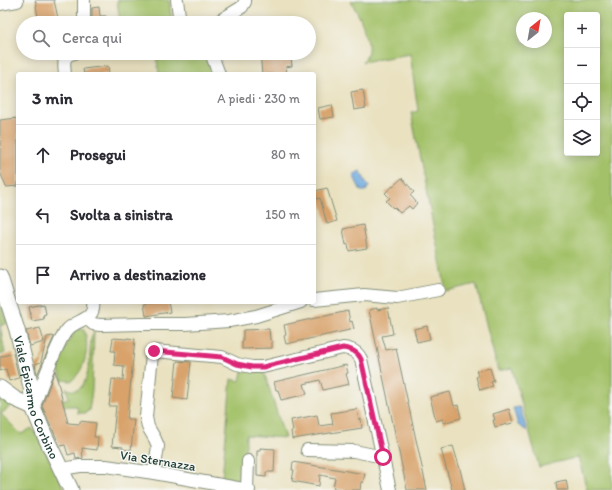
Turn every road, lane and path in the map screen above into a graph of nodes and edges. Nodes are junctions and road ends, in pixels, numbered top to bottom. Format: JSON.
{"nodes":[{"id":1,"x":17,"y":0,"type":"edge"},
{"id":2,"x":84,"y":0,"type":"edge"},
{"id":3,"x":177,"y":0,"type":"edge"},
{"id":4,"x":245,"y":0,"type":"edge"},
{"id":5,"x":0,"y":4,"type":"edge"},
{"id":6,"x":84,"y":16,"type":"edge"},
{"id":7,"x":179,"y":16,"type":"edge"},
{"id":8,"x":227,"y":16,"type":"edge"},
{"id":9,"x":65,"y":60,"type":"edge"},
{"id":10,"x":214,"y":60,"type":"edge"},
{"id":11,"x":65,"y":72,"type":"edge"},
{"id":12,"x":218,"y":72,"type":"edge"},
{"id":13,"x":0,"y":277,"type":"edge"},
{"id":14,"x":438,"y":290,"type":"dead end"},
{"id":15,"x":316,"y":300,"type":"edge"},
{"id":16,"x":93,"y":304,"type":"edge"},
{"id":17,"x":295,"y":304,"type":"edge"},
{"id":18,"x":86,"y":318,"type":"junction"},
{"id":19,"x":36,"y":386,"type":"junction"},
{"id":20,"x":0,"y":388,"type":"edge"},
{"id":21,"x":33,"y":407,"type":"junction"},
{"id":22,"x":307,"y":450,"type":"dead end"},
{"id":23,"x":383,"y":457,"type":"junction"},
{"id":24,"x":248,"y":462,"type":"dead end"},
{"id":25,"x":62,"y":469,"type":"junction"},
{"id":26,"x":154,"y":474,"type":"junction"},
{"id":27,"x":71,"y":490,"type":"edge"},
{"id":28,"x":248,"y":490,"type":"edge"},
{"id":29,"x":390,"y":490,"type":"edge"}],
"edges":[{"from":1,"to":5,"type":"street"},
{"from":2,"to":6,"type":"street"},
{"from":3,"to":7,"type":"street"},
{"from":4,"to":8,"type":"street"},
{"from":9,"to":11,"type":"street"},
{"from":10,"to":12,"type":"street"},
{"from":13,"to":19,"type":"main road","name":"Viale Epicarmo Corbino"},
{"from":14,"to":15,"type":"street"},
{"from":16,"to":18,"type":"street"},
{"from":17,"to":18,"type":"street"},
{"from":18,"to":19,"type":"street"},
{"from":19,"to":21,"type":"main road","name":"Viale Epicarmo Corbino"},
{"from":20,"to":21,"type":"main road"},
{"from":21,"to":25,"type":"main road","name":"Viale Epicarmo Corbino"},
{"from":22,"to":23,"type":"street"},
{"from":23,"to":26,"type":"street"},
{"from":23,"to":29,"type":"street"},
{"from":24,"to":28,"type":"street"},
{"from":25,"to":26,"type":"street","name":"Via Sternazza"},
{"from":25,"to":27,"type":"main road","name":"Viale Epicarmo Corbino"},
{"from":26,"to":28,"type":"street","name":"Via Sternazza"}]}
